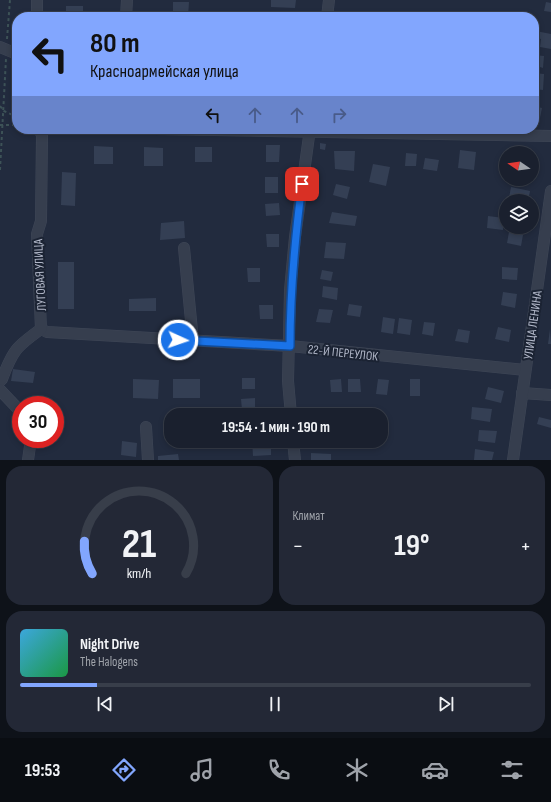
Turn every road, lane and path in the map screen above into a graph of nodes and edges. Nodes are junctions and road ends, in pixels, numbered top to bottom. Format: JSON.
{"nodes":[{"id":1,"x":10,"y":0,"type":"edge"},
{"id":2,"x":37,"y":0,"type":"edge"},
{"id":3,"x":127,"y":0,"type":"edge"},
{"id":4,"x":329,"y":0,"type":"edge"},
{"id":5,"x":36,"y":12,"type":"edge"},
{"id":6,"x":126,"y":12,"type":"edge"},
{"id":7,"x":328,"y":12,"type":"edge"},
{"id":8,"x":8,"y":50,"type":"edge"},
{"id":9,"x":0,"y":106,"type":"edge"},
{"id":10,"x":4,"y":111,"type":"junction"},
{"id":11,"x":12,"y":114,"type":"edge"},
{"id":12,"x":2,"y":125,"type":"edge"},
{"id":13,"x":42,"y":134,"type":"edge"},
{"id":14,"x":309,"y":134,"type":"edge"},
{"id":15,"x":471,"y":134,"type":"edge"},
{"id":16,"x":551,"y":136,"type":"edge"},
{"id":17,"x":0,"y":170,"type":"edge"},
{"id":18,"x":551,"y":191,"type":"edge"},
{"id":19,"x":184,"y":248,"type":"dead end"},
{"id":20,"x":42,"y":329,"type":"junction"},
{"id":21,"x":193,"y":341,"type":"junction"},
{"id":22,"x":290,"y":346,"type":"junction"},
{"id":23,"x":525,"y":370,"type":"junction"},
{"id":24,"x":0,"y":381,"type":"edge"},
{"id":25,"x":0,"y":390,"type":"edge"},
{"id":26,"x":522,"y":393,"type":"junction"},
{"id":27,"x":551,"y":395,"type":"edge"},
{"id":28,"x":12,"y":403,"type":"edge"},
{"id":29,"x":290,"y":408,"type":"edge"},
{"id":30,"x":146,"y":427,"type":"dead end"},
{"id":31,"x":30,"y":448,"type":"edge"},
{"id":32,"x":294,"y":448,"type":"edge"},
{"id":33,"x":28,"y":460,"type":"edge"},
{"id":34,"x":148,"y":460,"type":"edge"},
{"id":35,"x":295,"y":460,"type":"edge"},
{"id":36,"x":513,"y":460,"type":"edge"}],
"edges":[{"from":1,"to":8,"type":"path"},
{"from":2,"to":5,"type":"street"},
{"from":3,"to":6,"type":"street"},
{"from":4,"to":7,"type":"street"},
{"from":8,"to":10,"type":"path"},
{"from":9,"to":10,"type":"path"},
{"from":10,"to":11,"type":"path"},
{"from":10,"to":12,"type":"path"},
{"from":12,"to":17,"type":"path"},
{"from":13,"to":20,"type":"street","name":"ЛУГОВАЯ УЛИЦА"},
{"from":14,"to":22,"type":"street"},
{"from":15,"to":16,"type":"street"},
{"from":18,"to":23,"type":"street","name":"УЛИЦА ЛЕНИНА"},
{"from":19,"to":21,"type":"street"},
{"from":20,"to":21,"type":"street","name":"22-Й ПЕРЕУЛОК"},
{"from":20,"to":24,"type":"street","name":"ЛУГОВАЯ УЛИЦА"},
{"from":21,"to":22,"type":"street","name":"22-Й ПЕРЕУЛОК"},
{"from":22,"to":23,"type":"street","name":"22-Й ПЕРЕУЛОК"},
{"from":22,"to":29,"type":"street"},
{"from":23,"to":26,"type":"street","name":"УЛИЦА ЛЕНИНА"},
{"from":25,"to":28,"type":"street"},
{"from":26,"to":27,"type":"street"},
{"from":26,"to":36,"type":"street","name":"УЛИЦА ЛЕНИНА"},
{"from":30,"to":34,"type":"street"},
{"from":31,"to":33,"type":"street"},
{"from":32,"to":35,"type":"street"}]}
